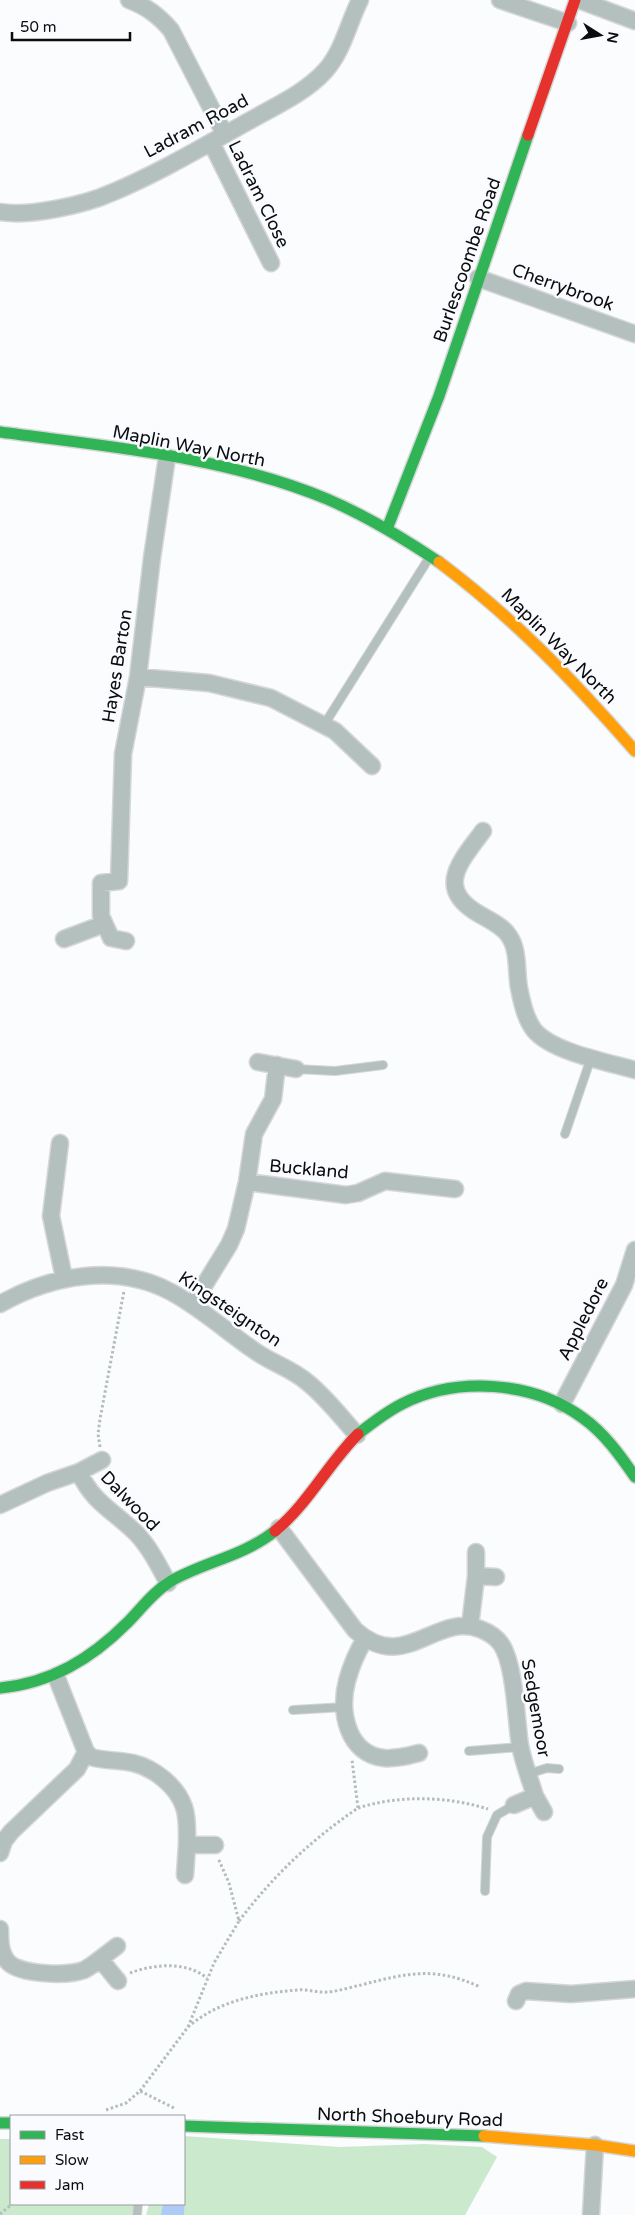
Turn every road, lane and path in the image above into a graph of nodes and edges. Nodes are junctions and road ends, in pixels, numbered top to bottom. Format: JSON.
{"nodes":[{"id":1,"x":130,"y":0,"type":"edge"},
{"id":2,"x":360,"y":0,"type":"edge"},
{"id":3,"x":500,"y":0,"type":"edge"},
{"id":4,"x":575,"y":0,"type":"edge"},
{"id":5,"x":579,"y":0,"type":"edge"},
{"id":6,"x":635,"y":21,"type":"edge"},
{"id":7,"x":568,"y":23,"type":"junction"},
{"id":8,"x":218,"y":138,"type":"junction"},
{"id":9,"x":0,"y":212,"type":"edge"},
{"id":10,"x":271,"y":264,"type":"dead end"},
{"id":11,"x":478,"y":278,"type":"junction"},
{"id":12,"x":635,"y":334,"type":"edge"},
{"id":13,"x":0,"y":432,"type":"edge"},
{"id":14,"x":167,"y":457,"type":"junction"},
{"id":15,"x":387,"y":529,"type":"junction"},
{"id":16,"x":430,"y":557,"type":"junction"},
{"id":17,"x":138,"y":677,"type":"junction"},
{"id":18,"x":324,"y":725,"type":"junction"},
{"id":19,"x":635,"y":751,"type":"edge"},
{"id":20,"x":372,"y":766,"type":"dead end"},
{"id":21,"x":483,"y":831,"type":"dead end"},
{"id":22,"x":104,"y":924,"type":"junction"},
{"id":23,"x":64,"y":939,"type":"dead end"},
{"id":24,"x":126,"y":941,"type":"dead end"},
{"id":25,"x":591,"y":1057,"type":"junction"},
{"id":26,"x":258,"y":1062,"type":"dead end"},
{"id":27,"x":277,"y":1065,"type":"junction"},
{"id":28,"x":383,"y":1065,"type":"dead end"},
{"id":29,"x":296,"y":1069,"type":"joint"},
{"id":30,"x":635,"y":1070,"type":"edge"},
{"id":31,"x":565,"y":1134,"type":"dead end"},
{"id":32,"x":60,"y":1143,"type":"dead end"},
{"id":33,"x":247,"y":1182,"type":"junction"},
{"id":34,"x":455,"y":1189,"type":"dead end"},
{"id":35,"x":635,"y":1250,"type":"edge"},
{"id":36,"x":64,"y":1278,"type":"junction"},
{"id":37,"x":127,"y":1278,"type":"junction"},
{"id":38,"x":0,"y":1304,"type":"edge"},
{"id":39,"x":192,"y":1305,"type":"junction"},
{"id":40,"x":562,"y":1404,"type":"junction"},
{"id":41,"x":357,"y":1434,"type":"junction"},
{"id":42,"x":102,"y":1460,"type":"joint"},
{"id":43,"x":79,"y":1472,"type":"junction"},
{"id":44,"x":635,"y":1477,"type":"edge"},
{"id":45,"x":0,"y":1505,"type":"edge"},
{"id":46,"x":279,"y":1528,"type":"junction"},
{"id":47,"x":476,"y":1552,"type":"dead end"},
{"id":48,"x":476,"y":1576,"type":"junction"},
{"id":49,"x":496,"y":1577,"type":"dead end"},
{"id":50,"x":168,"y":1583,"type":"junction"},
{"id":51,"x":470,"y":1626,"type":"junction"},
{"id":52,"x":365,"y":1639,"type":"junction"},
{"id":53,"x":56,"y":1676,"type":"junction"},
{"id":54,"x":0,"y":1688,"type":"edge"},
{"id":55,"x":344,"y":1707,"type":"junction"},
{"id":56,"x":293,"y":1710,"type":"dead end"},
{"id":57,"x":520,"y":1746,"type":"junction"},
{"id":58,"x":469,"y":1751,"type":"dead end"},
{"id":59,"x":86,"y":1752,"type":"junction"},
{"id":60,"x":418,"y":1753,"type":"dead end"},
{"id":61,"x":352,"y":1755,"type":"dead end"},
{"id":62,"x":559,"y":1769,"type":"dead end"},
{"id":63,"x":528,"y":1774,"type":"junction"},
{"id":64,"x":535,"y":1796,"type":"junction"},
{"id":65,"x":514,"y":1805,"type":"joint"},
{"id":66,"x":358,"y":1808,"type":"junction"},
{"id":67,"x":544,"y":1812,"type":"dead end"},
{"id":68,"x":497,"y":1814,"type":"junction"},
{"id":69,"x":187,"y":1845,"type":"junction"},
{"id":70,"x":215,"y":1845,"type":"joint"},
{"id":71,"x":0,"y":1853,"type":"edge"},
{"id":72,"x":185,"y":1875,"type":"dead end"},
{"id":73,"x":485,"y":1891,"type":"dead end"},
{"id":74,"x":239,"y":1921,"type":"junction"},
{"id":75,"x":0,"y":1929,"type":"edge"},
{"id":76,"x":118,"y":1946,"type":"dead end"},
{"id":77,"x":100,"y":1959,"type":"junction"},
{"id":78,"x":122,"y":1978,"type":"joint"},
{"id":79,"x":208,"y":1978,"type":"junction"},
{"id":80,"x":480,"y":1987,"type":"dead end"},
{"id":81,"x":635,"y":1990,"type":"edge"},
{"id":82,"x":516,"y":2001,"type":"dead end"},
{"id":83,"x":188,"y":2027,"type":"junction"},
{"id":84,"x":140,"y":2091,"type":"junction"},
{"id":85,"x":106,"y":2110,"type":"dead end"},
{"id":86,"x":180,"y":2111,"type":"dead end"},
{"id":87,"x":185,"y":2126,"type":"edge"},
{"id":88,"x":595,"y":2145,"type":"junction"},
{"id":89,"x":635,"y":2151,"type":"edge"},
{"id":90,"x":11,"y":2205,"type":"edge"},
{"id":91,"x":0,"y":2214,"type":"edge"},
{"id":92,"x":591,"y":2215,"type":"edge"}],
"edges":[{"from":1,"to":8,"type":"street","name":"Ladram Close"},
{"from":2,"to":8,"type":"street","name":"Ladram Road"},
{"from":3,"to":7,"type":"street"},
{"from":4,"to":7,"type":"street","name":"Burlescoombe Road"},
{"from":5,"to":6,"type":"street"},
{"from":7,"to":11,"type":"street","name":"Burlescoombe Road"},
{"from":8,"to":9,"type":"street","name":"Ladram Road"},
{"from":8,"to":10,"type":"street","name":"Ladram Close"},
{"from":11,"to":12,"type":"street","name":"Cherrybrook"},
{"from":11,"to":15,"type":"street","name":"Burlescoombe Road"},
{"from":13,"to":14,"type":"street","name":"Maplin Way North"},
{"from":14,"to":15,"type":"street","name":"Maplin Way North"},
{"from":14,"to":17,"type":"street","name":"Hayes Barton"},
{"from":15,"to":16,"type":"street","name":"Maplin Way North"},
{"from":16,"to":18,"type":"lane"},
{"from":16,"to":19,"type":"street","name":"Maplin Way North"},
{"from":17,"to":18,"type":"street"},
{"from":17,"to":22,"type":"street","name":"Hayes Barton"},
{"from":18,"to":20,"type":"street"},
{"from":21,"to":25,"type":"street"},
{"from":22,"to":23,"type":"street"},
{"from":22,"to":24,"type":"street"},
{"from":25,"to":30,"type":"street"},
{"from":25,"to":31,"type":"lane"},
{"from":26,"to":27,"type":"street"},
{"from":27,"to":29,"type":"street"},
{"from":27,"to":33,"type":"street","name":"Buckland"},
{"from":28,"to":29,"type":"lane"},
{"from":32,"to":36,"type":"street"},
{"from":33,"to":34,"type":"street","name":"Buckland"},
{"from":33,"to":39,"type":"street","name":"Buckland"},
{"from":35,"to":40,"type":"street","name":"Appledore"},
{"from":36,"to":37,"type":"street","name":"Kingsteignton"},
{"from":36,"to":38,"type":"street","name":"Kingsteignton"},
{"from":37,"to":39,"type":"street","name":"Kingsteignton"},
{"from":37,"to":42,"type":"path"},
{"from":39,"to":41,"type":"street","name":"Kingsteignton"},
{"from":40,"to":41,"type":"street"},
{"from":40,"to":44,"type":"street"},
{"from":41,"to":46,"type":"street"},
{"from":42,"to":43,"type":"street","name":"Dalwood"},
{"from":43,"to":45,"type":"street","name":"Dalwood"},
{"from":43,"to":50,"type":"street","name":"Dalwood"},
{"from":46,"to":50,"type":"street"},
{"from":46,"to":52,"type":"street"},
{"from":47,"to":48,"type":"street"},
{"from":48,"to":49,"type":"street"},
{"from":48,"to":51,"type":"street"},
{"from":50,"to":53,"type":"street"},
{"from":51,"to":52,"type":"street"},
{"from":51,"to":57,"type":"street","name":"Sedgemoor"},
{"from":52,"to":55,"type":"street"},
{"from":53,"to":54,"type":"street"},
{"from":53,"to":59,"type":"street"},
{"from":55,"to":56,"type":"lane"},
{"from":55,"to":60,"type":"street"},
{"from":57,"to":58,"type":"lane"},
{"from":57,"to":63,"type":"street","name":"Sedgemoor"},
{"from":59,"to":69,"type":"street"},
{"from":59,"to":71,"type":"street"},
{"from":61,"to":66,"type":"path"},
{"from":62,"to":63,"type":"lane"},
{"from":63,"to":64,"type":"street","name":"Sedgemoor"},
{"from":64,"to":65,"type":"street"},
{"from":64,"to":67,"type":"street","name":"Sedgemoor"},
{"from":65,"to":68,"type":"lane"},
{"from":66,"to":68,"type":"path"},
{"from":66,"to":74,"type":"path"},
{"from":68,"to":73,"type":"lane"},
{"from":69,"to":70,"type":"street"},
{"from":69,"to":72,"type":"street"},
{"from":70,"to":74,"type":"path"},
{"from":74,"to":79,"type":"path"},
{"from":75,"to":77,"type":"street"},
{"from":76,"to":77,"type":"street"},
{"from":77,"to":78,"type":"street"},
{"from":78,"to":79,"type":"path"},
{"from":79,"to":83,"type":"path"},
{"from":80,"to":83,"type":"path"},
{"from":81,"to":82,"type":"street"},
{"from":83,"to":84,"type":"path"},
{"from":84,"to":85,"type":"path"},
{"from":84,"to":86,"type":"path"},
{"from":87,"to":88,"type":"street","name":"North Shoebury Road"},
{"from":88,"to":89,"type":"street","name":"North Shoebury Road"},
{"from":88,"to":92,"type":"street"},
{"from":90,"to":91,"type":"path"}]}
